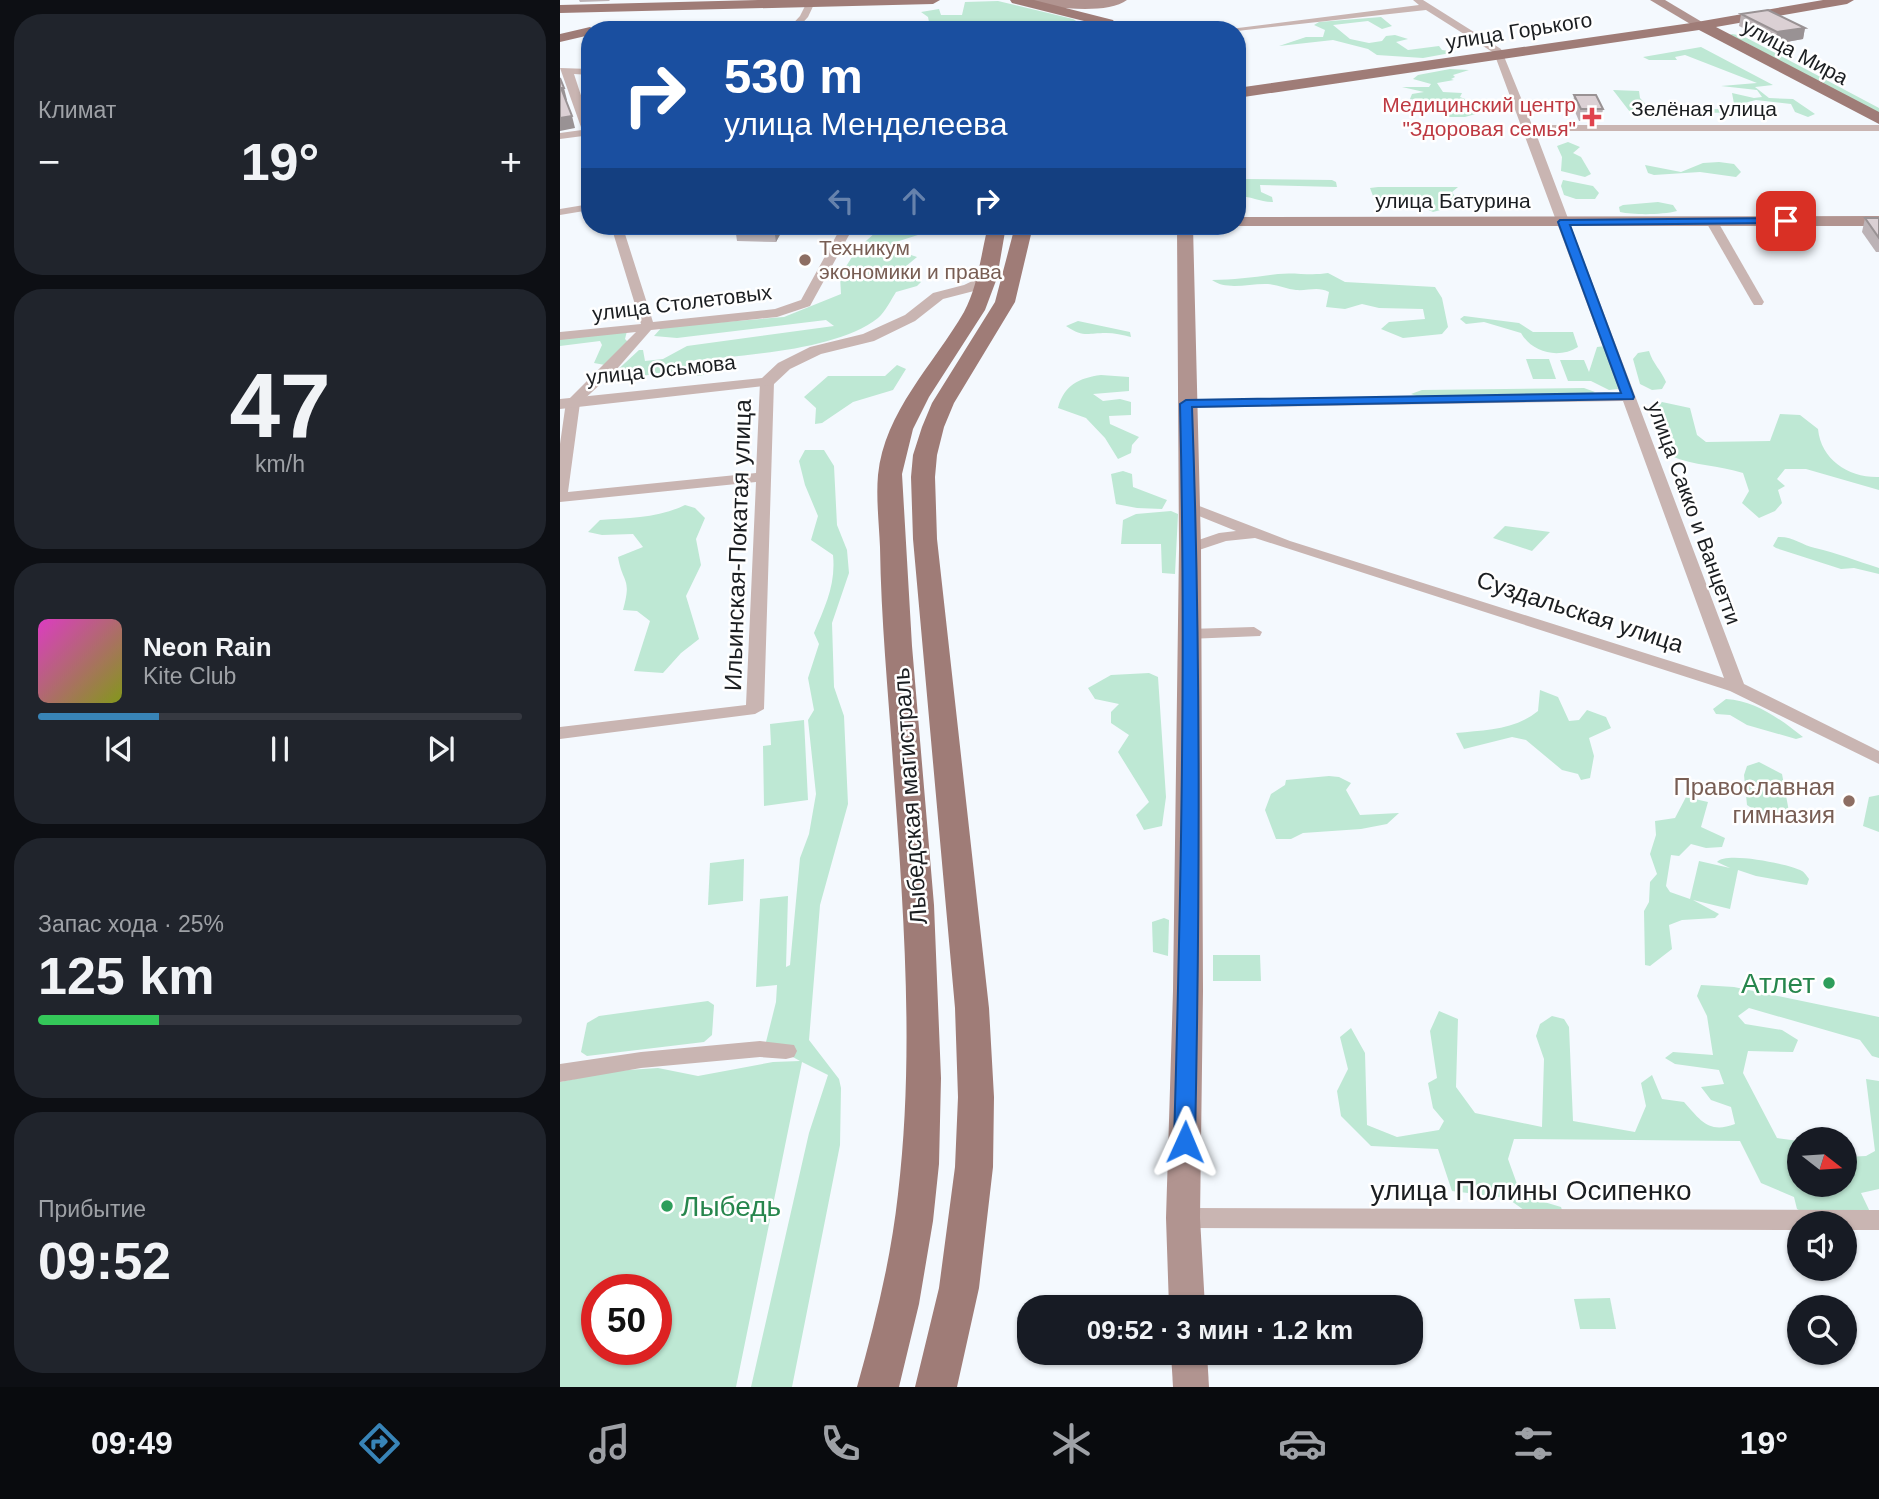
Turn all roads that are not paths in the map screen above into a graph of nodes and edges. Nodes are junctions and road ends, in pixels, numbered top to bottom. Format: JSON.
{"nodes":[{"id":1,"x":933,"y":0,"type":"edge"},
{"id":2,"x":1019,"y":0,"type":"edge"},
{"id":3,"x":1417,"y":0,"type":"edge"},
{"id":4,"x":1656,"y":0,"type":"edge"},
{"id":5,"x":1674,"y":0,"type":"edge"},
{"id":6,"x":1847,"y":0,"type":"edge"},
{"id":7,"x":812,"y":1,"type":"edge"},
{"id":8,"x":663,"y":3,"type":"edge"},
{"id":9,"x":1428,"y":7,"type":"junction"},
{"id":10,"x":604,"y":8,"type":"junction"},
{"id":11,"x":560,"y":9,"type":"edge"},
{"id":12,"x":1117,"y":15,"type":"edge"},
{"id":13,"x":599,"y":21,"type":"edge"},
{"id":14,"x":800,"y":21,"type":"edge"},
{"id":15,"x":1720,"y":21,"type":"junction"},
{"id":16,"x":1701,"y":25,"type":"junction"},
{"id":17,"x":1246,"y":28,"type":"edge"},
{"id":18,"x":581,"y":33,"type":"edge"},
{"id":19,"x":560,"y":38,"type":"edge"},
{"id":20,"x":581,"y":40,"type":"edge"},
{"id":21,"x":1501,"y":55,"type":"junction"},
{"id":22,"x":564,"y":72,"type":"edge"},
{"id":23,"x":1246,"y":92,"type":"edge"},
{"id":24,"x":1879,"y":104,"type":"edge"},
{"id":25,"x":581,"y":115,"type":"edge"},
{"id":26,"x":1879,"y":120,"type":"edge"},
{"id":27,"x":1528,"y":128,"type":"junction"},
{"id":28,"x":1879,"y":128,"type":"edge"},
{"id":29,"x":581,"y":135,"type":"edge"},
{"id":30,"x":560,"y":136,"type":"edge"},
{"id":31,"x":581,"y":208,"type":"edge"},
{"id":32,"x":560,"y":212,"type":"edge"},
{"id":33,"x":1879,"y":221,"type":"edge"},
{"id":34,"x":1246,"y":222,"type":"edge"},
{"id":35,"x":1563,"y":222,"type":"junction"},
{"id":36,"x":1713,"y":222,"type":"junction"},
{"id":37,"x":619,"y":235,"type":"edge"},
{"id":38,"x":843,"y":235,"type":"edge"},
{"id":39,"x":995,"y":235,"type":"edge"},
{"id":40,"x":1022,"y":235,"type":"edge"},
{"id":41,"x":1185,"y":235,"type":"edge"},
{"id":42,"x":987,"y":278,"type":"junction"},
{"id":43,"x":930,"y":302,"type":"junction"},
{"id":44,"x":1758,"y":302,"type":"dead end"},
{"id":45,"x":975,"y":310,"type":"junction"},
{"id":46,"x":648,"y":326,"type":"junction"},
{"id":47,"x":560,"y":337,"type":"edge"},
{"id":48,"x":766,"y":382,"type":"junction"},
{"id":49,"x":1628,"y":397,"type":"junction"},
{"id":50,"x":566,"y":403,"type":"edge"},
{"id":51,"x":1186,"y":404,"type":"junction"},
{"id":52,"x":765,"y":477,"type":"junction"},
{"id":53,"x":560,"y":496,"type":"edge"},
{"id":54,"x":1189,"y":507,"type":"junction"},
{"id":55,"x":1257,"y":535,"type":"junction"},
{"id":56,"x":1190,"y":548,"type":"junction"},
{"id":57,"x":1254,"y":632,"type":"dead end"},
{"id":58,"x":1188,"y":634,"type":"junction"},
{"id":59,"x":1736,"y":687,"type":"junction"},
{"id":60,"x":560,"y":733,"type":"edge"},
{"id":61,"x":1879,"y":758,"type":"edge"},
{"id":62,"x":786,"y":1051,"type":"dead end"},
{"id":63,"x":560,"y":1073,"type":"edge"},
{"id":64,"x":1183,"y":1218,"type":"junction"},
{"id":65,"x":1879,"y":1220,"type":"edge"},
{"id":66,"x":1186,"y":1295,"type":"edge"},
{"id":67,"x":1190,"y":1365,"type":"edge"},
{"id":68,"x":878,"y":1387,"type":"edge"},
{"id":69,"x":936,"y":1387,"type":"edge"},
{"id":70,"x":1191,"y":1387,"type":"edge"}],
"edges":[{"from":1,"to":7,"type":"main road"},
{"from":2,"to":12,"type":"main road"},
{"from":2,"to":12,"type":"main road"},
{"from":3,"to":9,"type":"street"},
{"from":4,"to":16,"type":"main road","name":"улица Мира"},
{"from":5,"to":15,"type":"main road","name":"улица Мира"},
{"from":6,"to":15,"type":"main road","name":"улица Горького"},
{"from":7,"to":8,"type":"main road"},
{"from":7,"to":14,"type":"street"},
{"from":8,"to":10,"type":"main road"},
{"from":9,"to":17,"type":"street"},
{"from":9,"to":21,"type":"street"},
{"from":10,"to":11,"type":"main road"},
{"from":10,"to":13,"type":"main road"},
{"from":15,"to":16,"type":"main road","name":"улица Горького"},
{"from":15,"to":24,"type":"main road","name":"улица Мира"},
{"from":16,"to":21,"type":"main road","name":"улица Горького"},
{"from":16,"to":26,"type":"main road","name":"улица Мира"},
{"from":18,"to":19,"type":"main road"},
{"from":19,"to":20,"type":"main road"},
{"from":21,"to":23,"type":"main road","name":"улица Горького"},
{"from":21,"to":27,"type":"street","name":"улица Сакко и Ванцетти"},
{"from":22,"to":25,"type":"street"},
{"from":27,"to":28,"type":"street","name":"Зелёная улица"},
{"from":27,"to":35,"type":"street","name":"улица Сакко и Ванцетти"},
{"from":29,"to":30,"type":"street"},
{"from":31,"to":32,"type":"street"},
{"from":33,"to":36,"type":"main road","name":"улица Батурина"},
{"from":34,"to":35,"type":"main road","name":"улица Батурина"},
{"from":35,"to":36,"type":"main road","name":"улица Батурина"},
{"from":35,"to":49,"type":"street","name":"улица Сакко и Ванцетти"},
{"from":36,"to":44,"type":"street"},
{"from":37,"to":46,"type":"street"},
{"from":38,"to":46,"type":"street","name":"улица Столетовых"},
{"from":39,"to":42,"type":"main road","name":"Лыбедская магистраль"},
{"from":40,"to":69,"type":"main road","name":"Лыбедская магистраль"},
{"from":41,"to":51,"type":"main road"},
{"from":42,"to":43,"type":"street"},
{"from":42,"to":45,"type":"main road","name":"Лыбедская магистраль"},
{"from":43,"to":45,"type":"street"},
{"from":43,"to":48,"type":"street"},
{"from":45,"to":68,"type":"main road","name":"Лыбедская магистраль"},
{"from":46,"to":47,"type":"street","name":"улица Столетовых"},
{"from":46,"to":50,"type":"street"},
{"from":48,"to":50,"type":"street","name":"улица Осьмова"},
{"from":48,"to":52,"type":"street","name":"Ильинская-Покатая улица"},
{"from":49,"to":51,"type":"street"},
{"from":49,"to":59,"type":"street","name":"улица Сакко и Ванцетти"},
{"from":50,"to":53,"type":"street"},
{"from":51,"to":54,"type":"main road"},
{"from":52,"to":53,"type":"street"},
{"from":52,"to":60,"type":"street","name":"Ильинская-Покатая улица"},
{"from":54,"to":55,"type":"street","name":"Суздальская улица"},
{"from":54,"to":56,"type":"main road"},
{"from":55,"to":56,"type":"street","name":"Суздальская улица"},
{"from":55,"to":59,"type":"street","name":"Суздальская улица"},
{"from":56,"to":58,"type":"main road"},
{"from":57,"to":58,"type":"street"},
{"from":58,"to":64,"type":"main road"},
{"from":59,"to":61,"type":"street","name":"Суздальская улица"},
{"from":62,"to":63,"type":"street"},
{"from":64,"to":65,"type":"street","name":"улица Полины Осипенко"},
{"from":64,"to":66,"type":"main road"},
{"from":67,"to":70,"type":"main road"}]}
